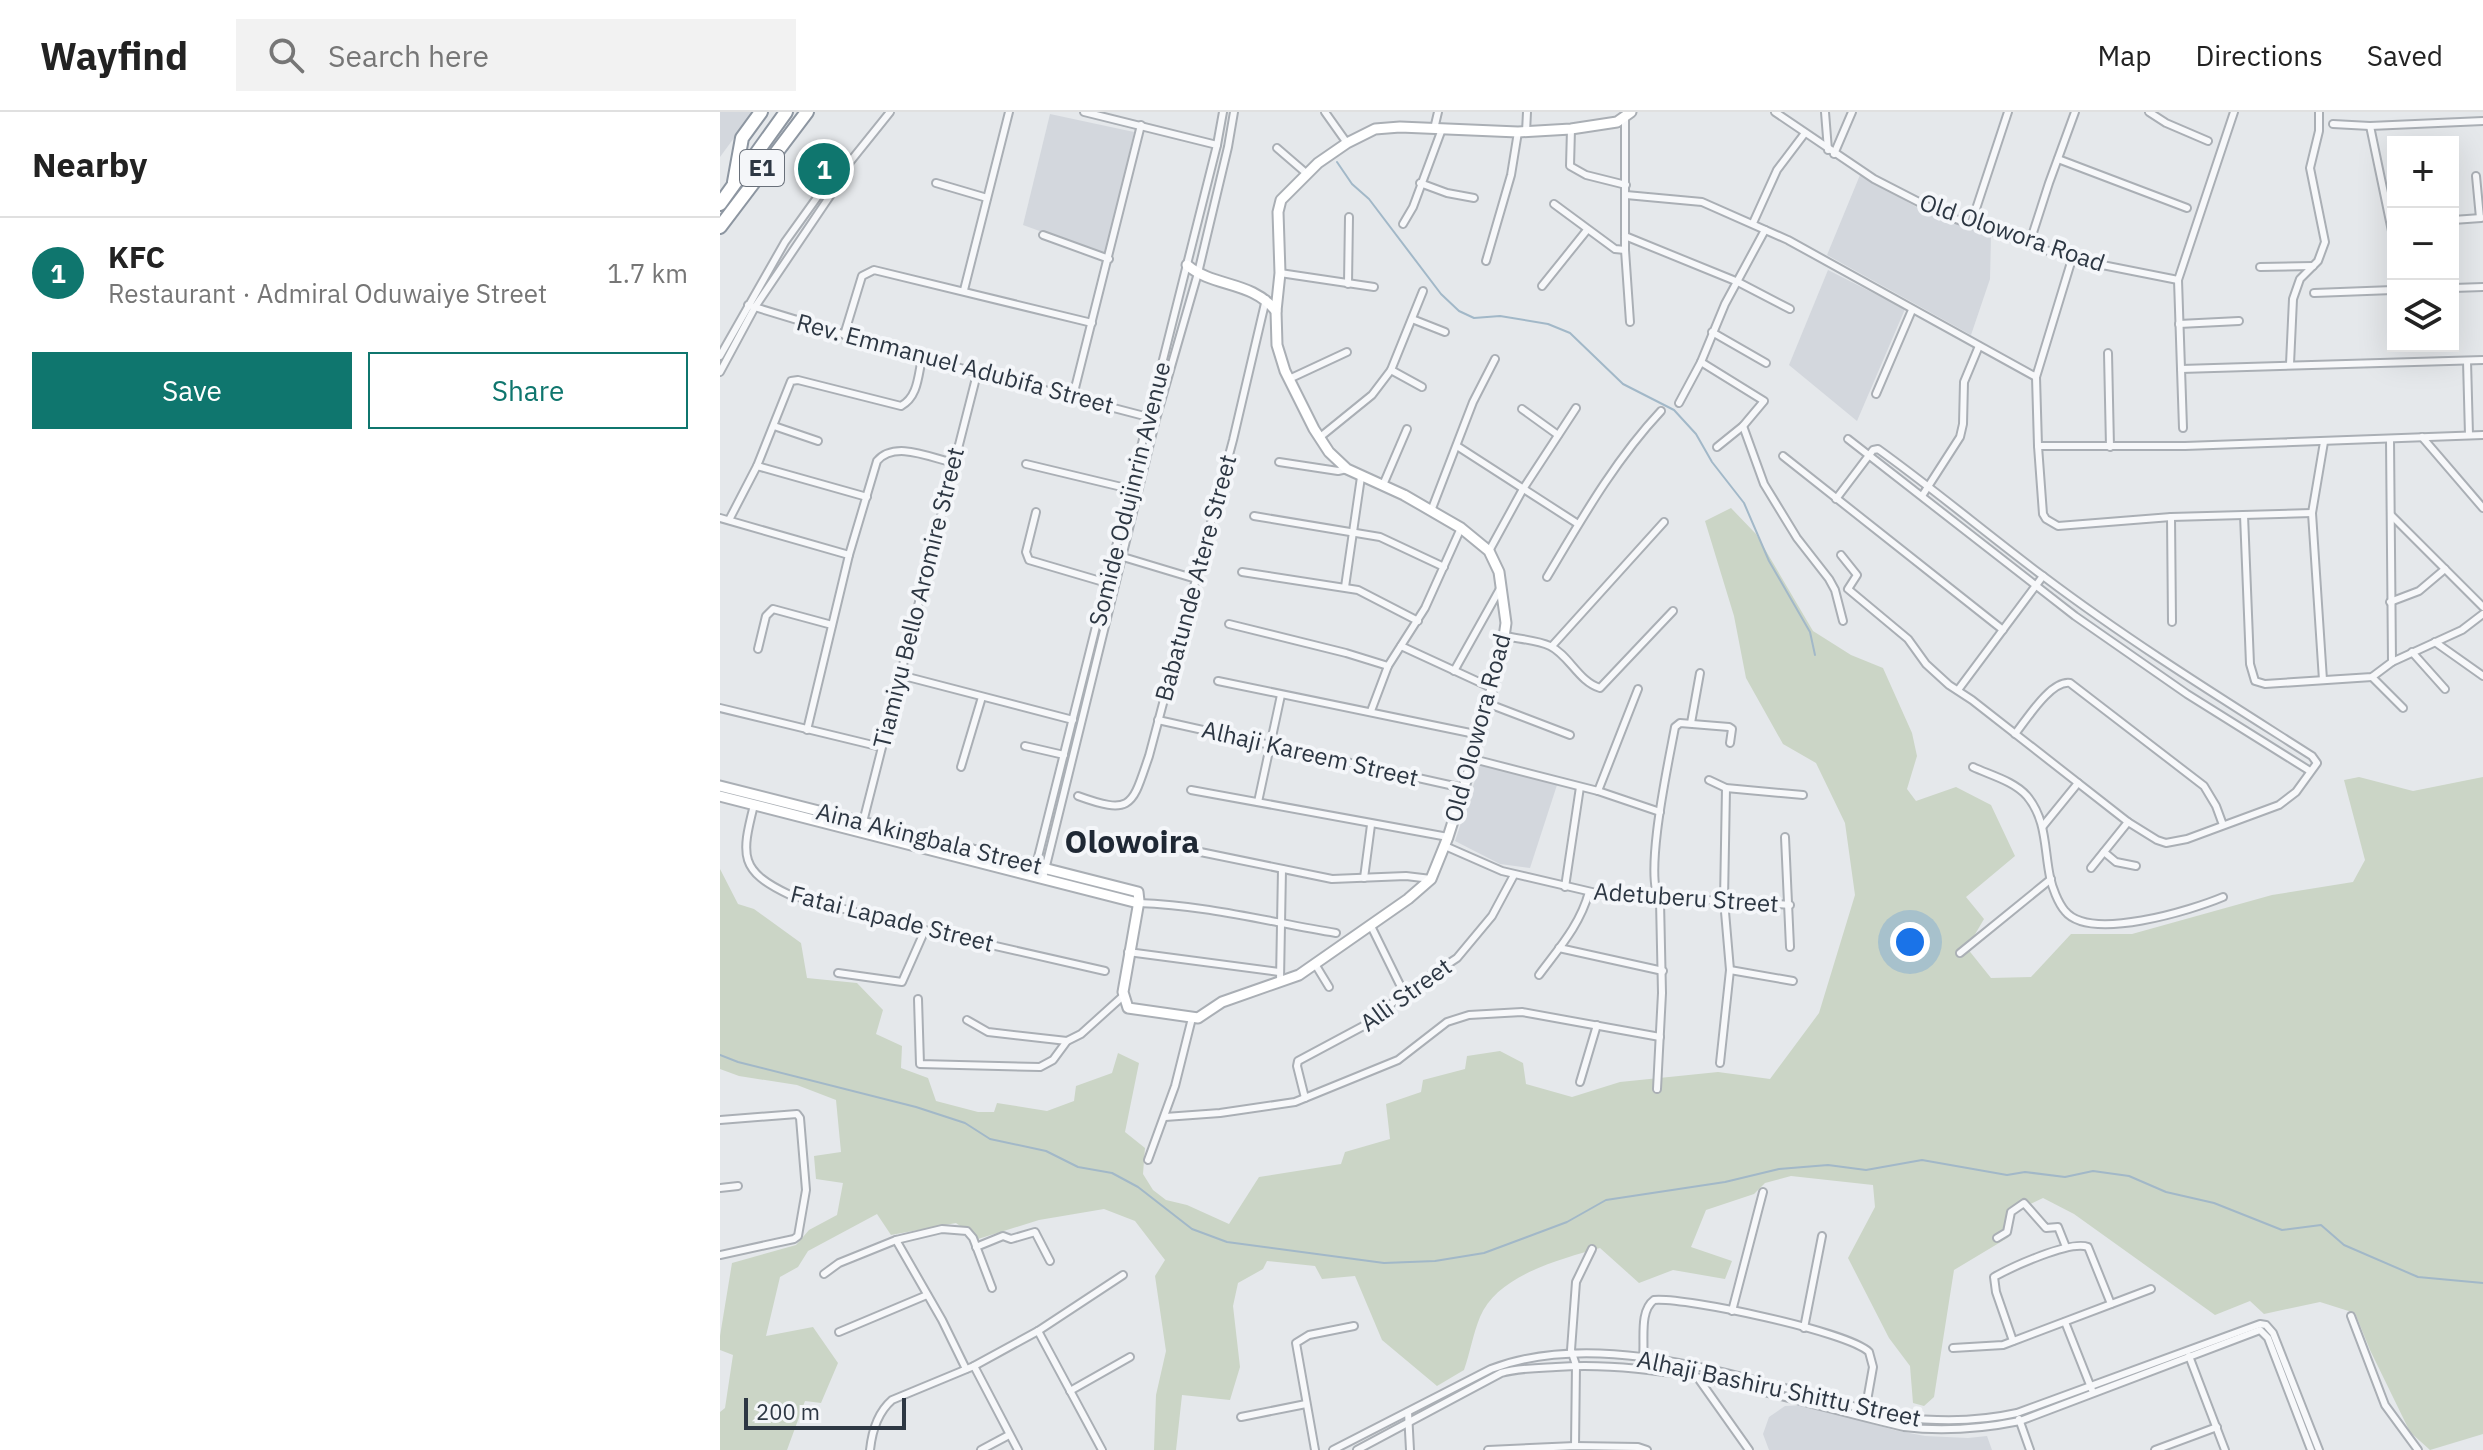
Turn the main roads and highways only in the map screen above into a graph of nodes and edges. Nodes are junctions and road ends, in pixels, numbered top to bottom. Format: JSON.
{"nodes":[{"id":1,"x":761,"y":112,"type":"edge"},
{"id":2,"x":786,"y":112,"type":"edge"},
{"id":3,"x":807,"y":112,"type":"edge"},
{"id":4,"x":732,"y":189,"type":"junction"},
{"id":5,"x":720,"y":204,"type":"edge"},
{"id":6,"x":720,"y":227,"type":"edge"}],
"edges":[{"from":1,"to":4,"type":"highway"},
{"from":2,"to":4,"type":"highway","number":"E1"},
{"from":3,"to":6,"type":"highway","number":"E1"},
{"from":4,"to":5,"type":"highway","number":"E1"}]}
